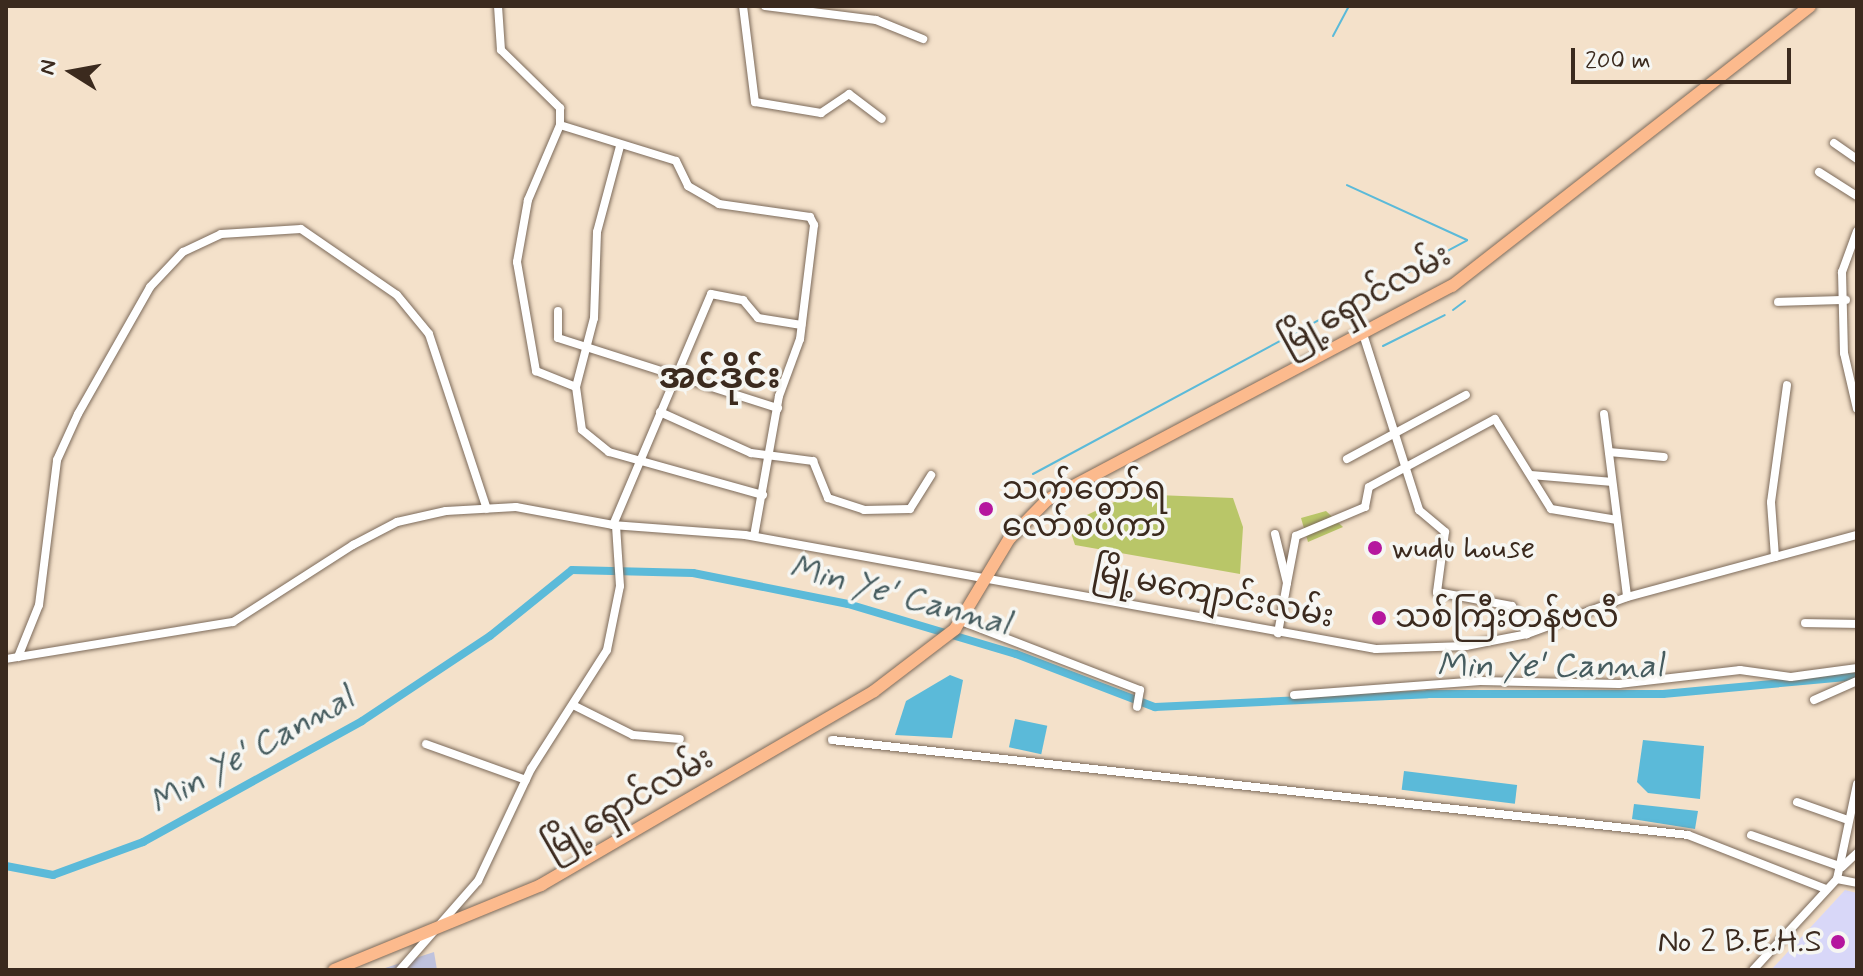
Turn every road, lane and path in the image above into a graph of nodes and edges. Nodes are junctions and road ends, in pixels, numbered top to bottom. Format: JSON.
{"nodes":[{"id":1,"x":498,"y":6,"type":"edge"},
{"id":2,"x":743,"y":6,"type":"edge"},
{"id":3,"x":765,"y":6,"type":"edge"},
{"id":4,"x":1810,"y":6,"type":"edge"},
{"id":5,"x":923,"y":39,"type":"dead end"},
{"id":6,"x":882,"y":119,"type":"dead end"},
{"id":7,"x":560,"y":125,"type":"junction"},
{"id":8,"x":1834,"y":143,"type":"dead end"},
{"id":9,"x":620,"y":146,"type":"junction"},
{"id":10,"x":1857,"y":159,"type":"edge"},
{"id":11,"x":1819,"y":172,"type":"dead end"},
{"id":12,"x":1857,"y":196,"type":"edge"},
{"id":13,"x":1856,"y":236,"type":"edge"},
{"id":14,"x":1846,"y":300,"type":"junction"},
{"id":15,"x":1778,"y":302,"type":"dead end"},
{"id":16,"x":558,"y":311,"type":"dead end"},
{"id":17,"x":801,"y":325,"type":"junction"},
{"id":18,"x":1363,"y":334,"type":"junction"},
{"id":19,"x":588,"y":346,"type":"junction"},
{"id":20,"x":675,"y":375,"type":"junction"},
{"id":21,"x":1787,"y":385,"type":"dead end"},
{"id":22,"x":576,"y":387,"type":"junction"},
{"id":23,"x":1466,"y":395,"type":"dead end"},
{"id":24,"x":778,"y":408,"type":"junction"},
{"id":25,"x":1857,"y":409,"type":"edge"},
{"id":26,"x":660,"y":412,"type":"junction"},
{"id":27,"x":1604,"y":414,"type":"dead end"},
{"id":28,"x":1394,"y":432,"type":"junction"},
{"id":29,"x":772,"y":452,"type":"junction"},
{"id":30,"x":1609,"y":452,"type":"junction"},
{"id":31,"x":1664,"y":457,"type":"dead end"},
{"id":32,"x":1347,"y":459,"type":"dead end"},
{"id":33,"x":637,"y":460,"type":"junction"},
{"id":34,"x":1404,"y":467,"type":"junction"},
{"id":35,"x":931,"y":475,"type":"dead end"},
{"id":36,"x":1532,"y":475,"type":"junction"},
{"id":37,"x":1612,"y":482,"type":"junction"},
{"id":38,"x":763,"y":495,"type":"junction"},
{"id":39,"x":487,"y":509,"type":"junction"},
{"id":40,"x":1617,"y":520,"type":"junction"},
{"id":41,"x":615,"y":525,"type":"junction"},
{"id":42,"x":1275,"y":534,"type":"dead end"},
{"id":43,"x":1857,"y":535,"type":"edge"},
{"id":44,"x":754,"y":536,"type":"junction"},
{"id":45,"x":1775,"y":557,"type":"junction"},
{"id":46,"x":991,"y":578,"type":"junction"},
{"id":47,"x":1287,"y":583,"type":"junction"},
{"id":48,"x":1627,"y":597,"type":"junction"},
{"id":49,"x":1805,"y":623,"type":"dead end"},
{"id":50,"x":1857,"y":624,"type":"edge"},
{"id":51,"x":958,"y":625,"type":"junction"},
{"id":52,"x":1278,"y":633,"type":"junction"},
{"id":53,"x":1527,"y":634,"type":"junction"},
{"id":54,"x":18,"y":657,"type":"junction"},
{"id":55,"x":6,"y":659,"type":"edge"},
{"id":56,"x":1857,"y":668,"type":"edge"},
{"id":57,"x":1857,"y":681,"type":"edge"},
{"id":58,"x":1294,"y":695,"type":"dead end"},
{"id":59,"x":1814,"y":700,"type":"dead end"},
{"id":60,"x":575,"y":706,"type":"junction"},
{"id":61,"x":1137,"y":707,"type":"dead end"},
{"id":62,"x":680,"y":739,"type":"dead end"},
{"id":63,"x":832,"y":740,"type":"dead end"},
{"id":64,"x":426,"y":744,"type":"dead end"},
{"id":65,"x":526,"y":780,"type":"junction"},
{"id":66,"x":1857,"y":784,"type":"edge"},
{"id":67,"x":1797,"y":802,"type":"dead end"},
{"id":68,"x":1845,"y":819,"type":"junction"},
{"id":69,"x":1751,"y":835,"type":"dead end"},
{"id":70,"x":1857,"y":853,"type":"edge"},
{"id":71,"x":1842,"y":867,"type":"junction"},
{"id":72,"x":1837,"y":879,"type":"junction"},
{"id":73,"x":1857,"y":883,"type":"edge"},
{"id":74,"x":1826,"y":889,"type":"junction"},
{"id":75,"x":434,"y":931,"type":"junction"},
{"id":76,"x":334,"y":970,"type":"edge"},
{"id":77,"x":400,"y":970,"type":"edge"},
{"id":78,"x":1753,"y":970,"type":"edge"}],
"edges":[{"from":1,"to":7,"type":"street"},
{"from":2,"to":6,"type":"street"},
{"from":3,"to":5,"type":"street"},
{"from":4,"to":18,"type":"main road","name":"မြို့ရှောင်လမ်း"},
{"from":7,"to":9,"type":"street"},
{"from":7,"to":22,"type":"street"},
{"from":8,"to":10,"type":"street"},
{"from":9,"to":17,"type":"street"},
{"from":9,"to":19,"type":"street"},
{"from":11,"to":12,"type":"street"},
{"from":13,"to":14,"type":"street"},
{"from":14,"to":15,"type":"street"},
{"from":14,"to":25,"type":"street"},
{"from":16,"to":19,"type":"street"},
{"from":17,"to":20,"type":"street"},
{"from":17,"to":24,"type":"street"},
{"from":18,"to":28,"type":"street"},
{"from":18,"to":46,"type":"main road","name":"မြို့ရှောင်လမ်း"},
{"from":19,"to":20,"type":"street"},
{"from":19,"to":22,"type":"street"},
{"from":20,"to":24,"type":"street"},
{"from":20,"to":26,"type":"street"},
{"from":21,"to":45,"type":"street"},
{"from":22,"to":33,"type":"street"},
{"from":23,"to":28,"type":"street"},
{"from":24,"to":29,"type":"street"},
{"from":26,"to":29,"type":"street"},
{"from":26,"to":33,"type":"street"},
{"from":27,"to":30,"type":"street"},
{"from":28,"to":32,"type":"street"},
{"from":28,"to":34,"type":"street"},
{"from":29,"to":35,"type":"street"},
{"from":29,"to":38,"type":"street"},
{"from":30,"to":31,"type":"street"},
{"from":30,"to":37,"type":"street"},
{"from":33,"to":38,"type":"street"},
{"from":33,"to":41,"type":"street"},
{"from":34,"to":36,"type":"street"},
{"from":34,"to":47,"type":"street"},
{"from":34,"to":53,"type":"street"},
{"from":36,"to":37,"type":"street"},
{"from":36,"to":40,"type":"street"},
{"from":37,"to":40,"type":"street"},
{"from":38,"to":44,"type":"street"},
{"from":39,"to":41,"type":"street","name":"မြို့မကျောင်းလမ်း"},
{"from":39,"to":54,"type":"street","name":"မြို့မကျောင်းလမ်း"},
{"from":39,"to":54,"type":"street"},
{"from":40,"to":48,"type":"street"},
{"from":41,"to":44,"type":"street","name":"မြို့မကျောင်းလမ်း"},
{"from":41,"to":60,"type":"street"},
{"from":42,"to":47,"type":"street"},
{"from":43,"to":45,"type":"street","name":"မြို့မကျောင်းလမ်း"},
{"from":44,"to":46,"type":"street","name":"မြို့မကျောင်းလမ်း"},
{"from":45,"to":48,"type":"street","name":"မြို့မကျောင်းလမ်း"},
{"from":46,"to":51,"type":"main road","name":"မြို့ရှောင်လမ်း"},
{"from":46,"to":52,"type":"street","name":"မြို့မကျောင်းလမ်း"},
{"from":47,"to":52,"type":"street"},
{"from":48,"to":53,"type":"street","name":"မြို့မကျောင်းလမ်း"},
{"from":49,"to":50,"type":"street"},
{"from":51,"to":61,"type":"street"},
{"from":51,"to":75,"type":"main road","name":"မြို့ရှောင်လမ်း"},
{"from":52,"to":53,"type":"street","name":"မြို့မကျောင်းလမ်း"},
{"from":54,"to":55,"type":"street","name":"မြို့မကျောင်းလမ်း"},
{"from":56,"to":58,"type":"street"},
{"from":57,"to":59,"type":"street"},
{"from":60,"to":62,"type":"street"},
{"from":60,"to":65,"type":"street"},
{"from":63,"to":74,"type":"street"},
{"from":64,"to":65,"type":"street"},
{"from":65,"to":75,"type":"street"},
{"from":66,"to":68,"type":"street"},
{"from":67,"to":68,"type":"street"},
{"from":68,"to":71,"type":"street"},
{"from":69,"to":71,"type":"street"},
{"from":70,"to":71,"type":"street"},
{"from":71,"to":72,"type":"street"},
{"from":72,"to":73,"type":"street"},
{"from":72,"to":74,"type":"street"},
{"from":74,"to":78,"type":"street"},
{"from":75,"to":76,"type":"main road","name":"မြို့ရှောင်လမ်း"},
{"from":75,"to":77,"type":"street"}]}
